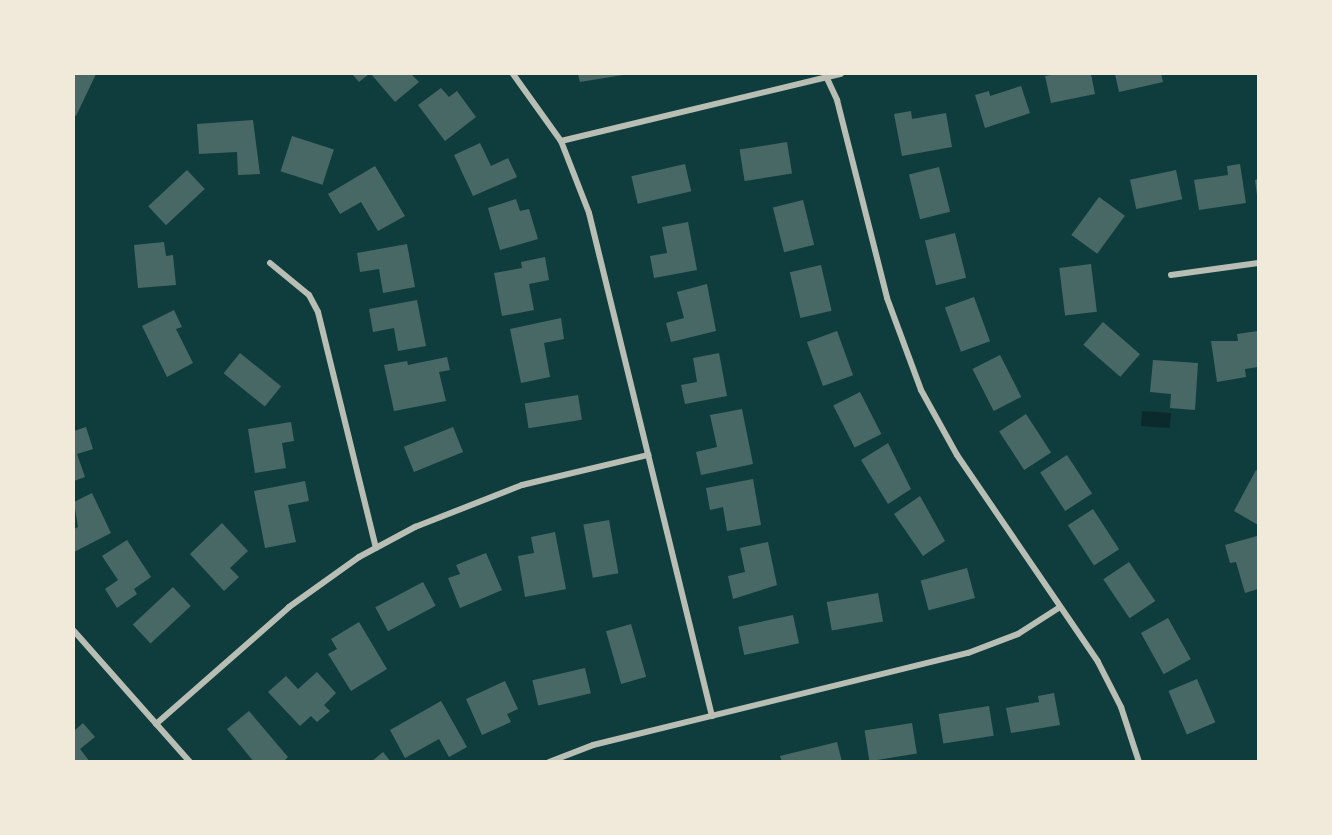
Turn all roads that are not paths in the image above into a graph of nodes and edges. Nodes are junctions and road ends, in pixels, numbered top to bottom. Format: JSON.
{"nodes":[{"id":1,"x":513,"y":74,"type":"edge"},
{"id":2,"x":841,"y":74,"type":"edge"},
{"id":3,"x":826,"y":75,"type":"edge"},
{"id":4,"x":561,"y":141,"type":"junction"},
{"id":5,"x":270,"y":263,"type":"dead end"},
{"id":6,"x":1258,"y":263,"type":"edge"},
{"id":7,"x":1171,"y":276,"type":"dead end"},
{"id":8,"x":648,"y":454,"type":"junction"},
{"id":9,"x":376,"y":548,"type":"junction"},
{"id":10,"x":1060,"y":607,"type":"junction"},
{"id":11,"x":74,"y":631,"type":"edge"},
{"id":12,"x":712,"y":716,"type":"junction"},
{"id":13,"x":156,"y":724,"type":"junction"},
{"id":14,"x":190,"y":762,"type":"edge"},
{"id":15,"x":549,"y":762,"type":"edge"},
{"id":16,"x":1139,"y":762,"type":"edge"}],
"edges":[{"from":1,"to":4,"type":"street"},
{"from":2,"to":3,"type":"street"},
{"from":3,"to":4,"type":"street"},
{"from":3,"to":10,"type":"street"},
{"from":4,"to":8,"type":"street"},
{"from":5,"to":9,"type":"street"},
{"from":6,"to":7,"type":"street"},
{"from":8,"to":9,"type":"street"},
{"from":8,"to":12,"type":"street"},
{"from":9,"to":13,"type":"street"},
{"from":10,"to":12,"type":"street"},
{"from":10,"to":16,"type":"street"},
{"from":11,"to":13,"type":"street"},
{"from":12,"to":15,"type":"street"},
{"from":13,"to":14,"type":"street"}]}
